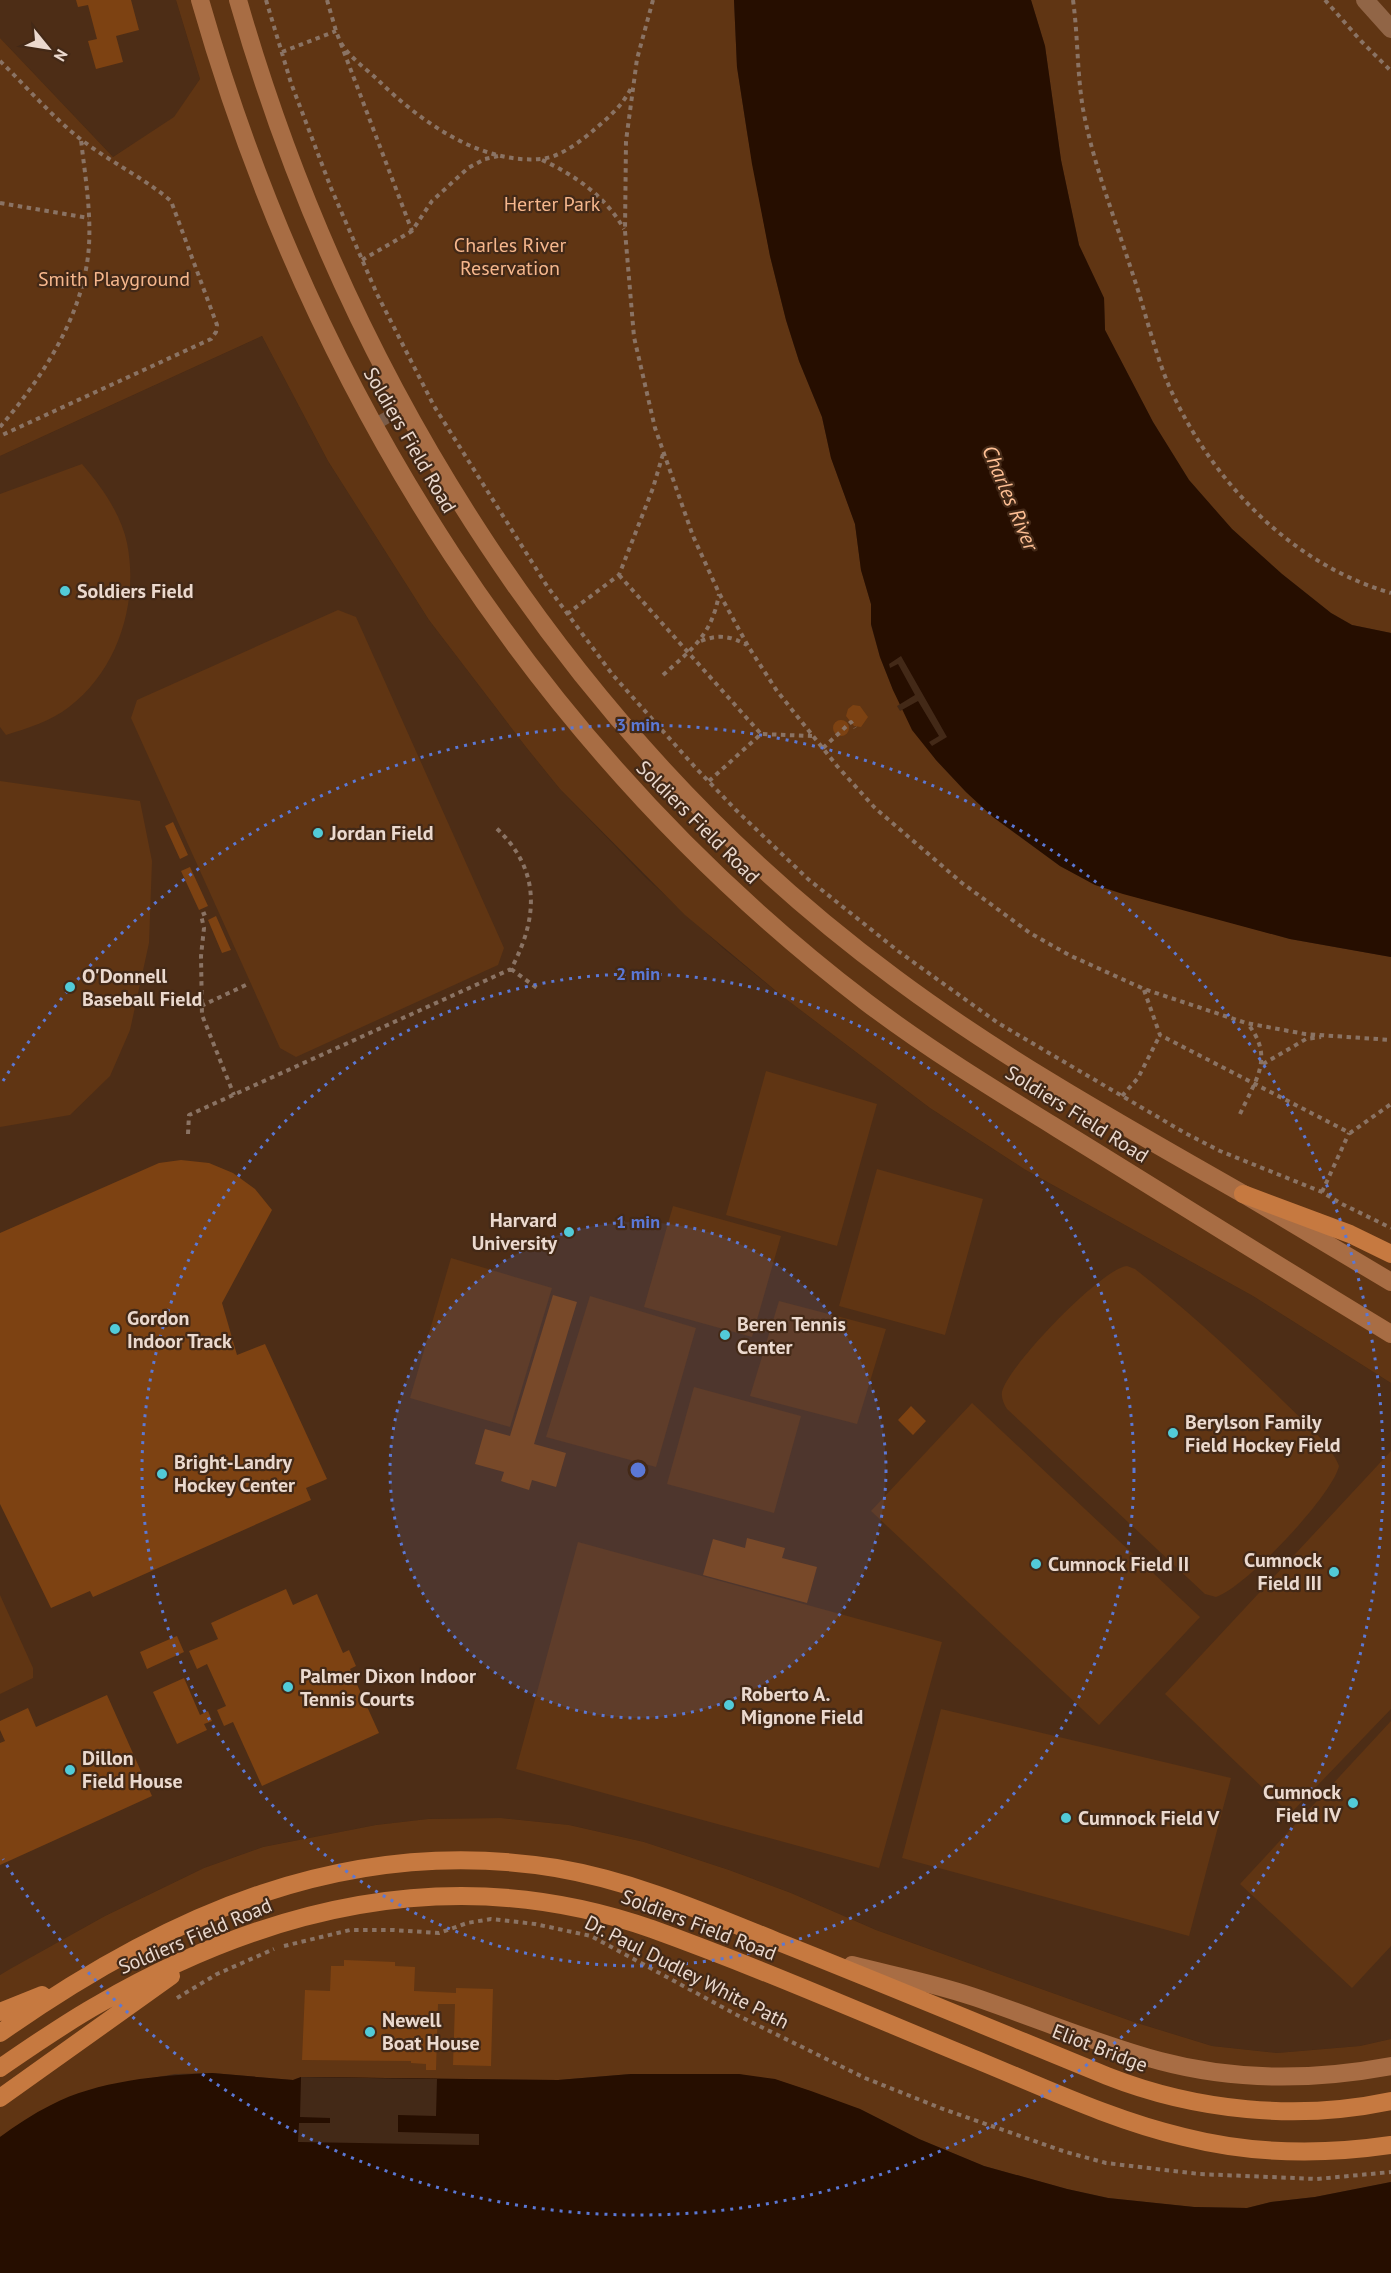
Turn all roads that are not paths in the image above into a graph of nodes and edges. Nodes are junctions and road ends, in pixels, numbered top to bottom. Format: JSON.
{"nodes":[{"id":1,"x":200,"y":0,"type":"edge"},
{"id":2,"x":238,"y":0,"type":"edge"},
{"id":3,"x":1365,"y":0,"type":"edge"},
{"id":4,"x":1391,"y":29,"type":"edge"},
{"id":5,"x":405,"y":406,"type":"junction"},
{"id":6,"x":374,"y":425,"type":"junction"},
{"id":7,"x":1243,"y":1194,"type":"junction"},
{"id":8,"x":1391,"y":1254,"type":"edge"},
{"id":9,"x":1391,"y":1282,"type":"edge"},
{"id":10,"x":1391,"y":1334,"type":"edge"},
{"id":11,"x":201,"y":1953,"type":"junction"},
{"id":12,"x":809,"y":1954,"type":"junction"},
{"id":13,"x":88,"y":1976,"type":"junction"},
{"id":14,"x":0,"y":2012,"type":"edge"},
{"id":15,"x":0,"y":2034,"type":"edge"},
{"id":16,"x":1391,"y":2066,"type":"edge"},
{"id":17,"x":0,"y":2068,"type":"edge"},
{"id":18,"x":0,"y":2098,"type":"edge"},
{"id":19,"x":1391,"y":2101,"type":"edge"},
{"id":20,"x":1391,"y":2145,"type":"edge"}],
"edges":[{"from":1,"to":6,"type":"main road","name":"Soldiers Field Road"},
{"from":2,"to":5,"type":"main road","name":"Soldiers Field Road"},
{"from":3,"to":4,"type":"main road"},
{"from":5,"to":6,"type":"lane"},
{"from":5,"to":7,"type":"main road","name":"Soldiers Field Road"},
{"from":6,"to":10,"type":"main road","name":"Soldiers Field Road"},
{"from":7,"to":8,"type":"highway"},
{"from":7,"to":9,"type":"main road","name":"Soldiers Field Road"},
{"from":11,"to":17,"type":"highway","name":"Soldiers Field Road"},
{"from":11,"to":18,"type":"highway"},
{"from":11,"to":20,"type":"highway","name":"Soldiers Field Road"},
{"from":12,"to":13,"type":"highway","name":"Soldiers Field Road"},
{"from":12,"to":16,"type":"main road","name":"Soldiers Field Road"},
{"from":12,"to":19,"type":"highway","name":"Eliot Bridge"},
{"from":13,"to":14,"type":"highway"},
{"from":13,"to":15,"type":"highway","name":"Soldiers Field Road"}]}
